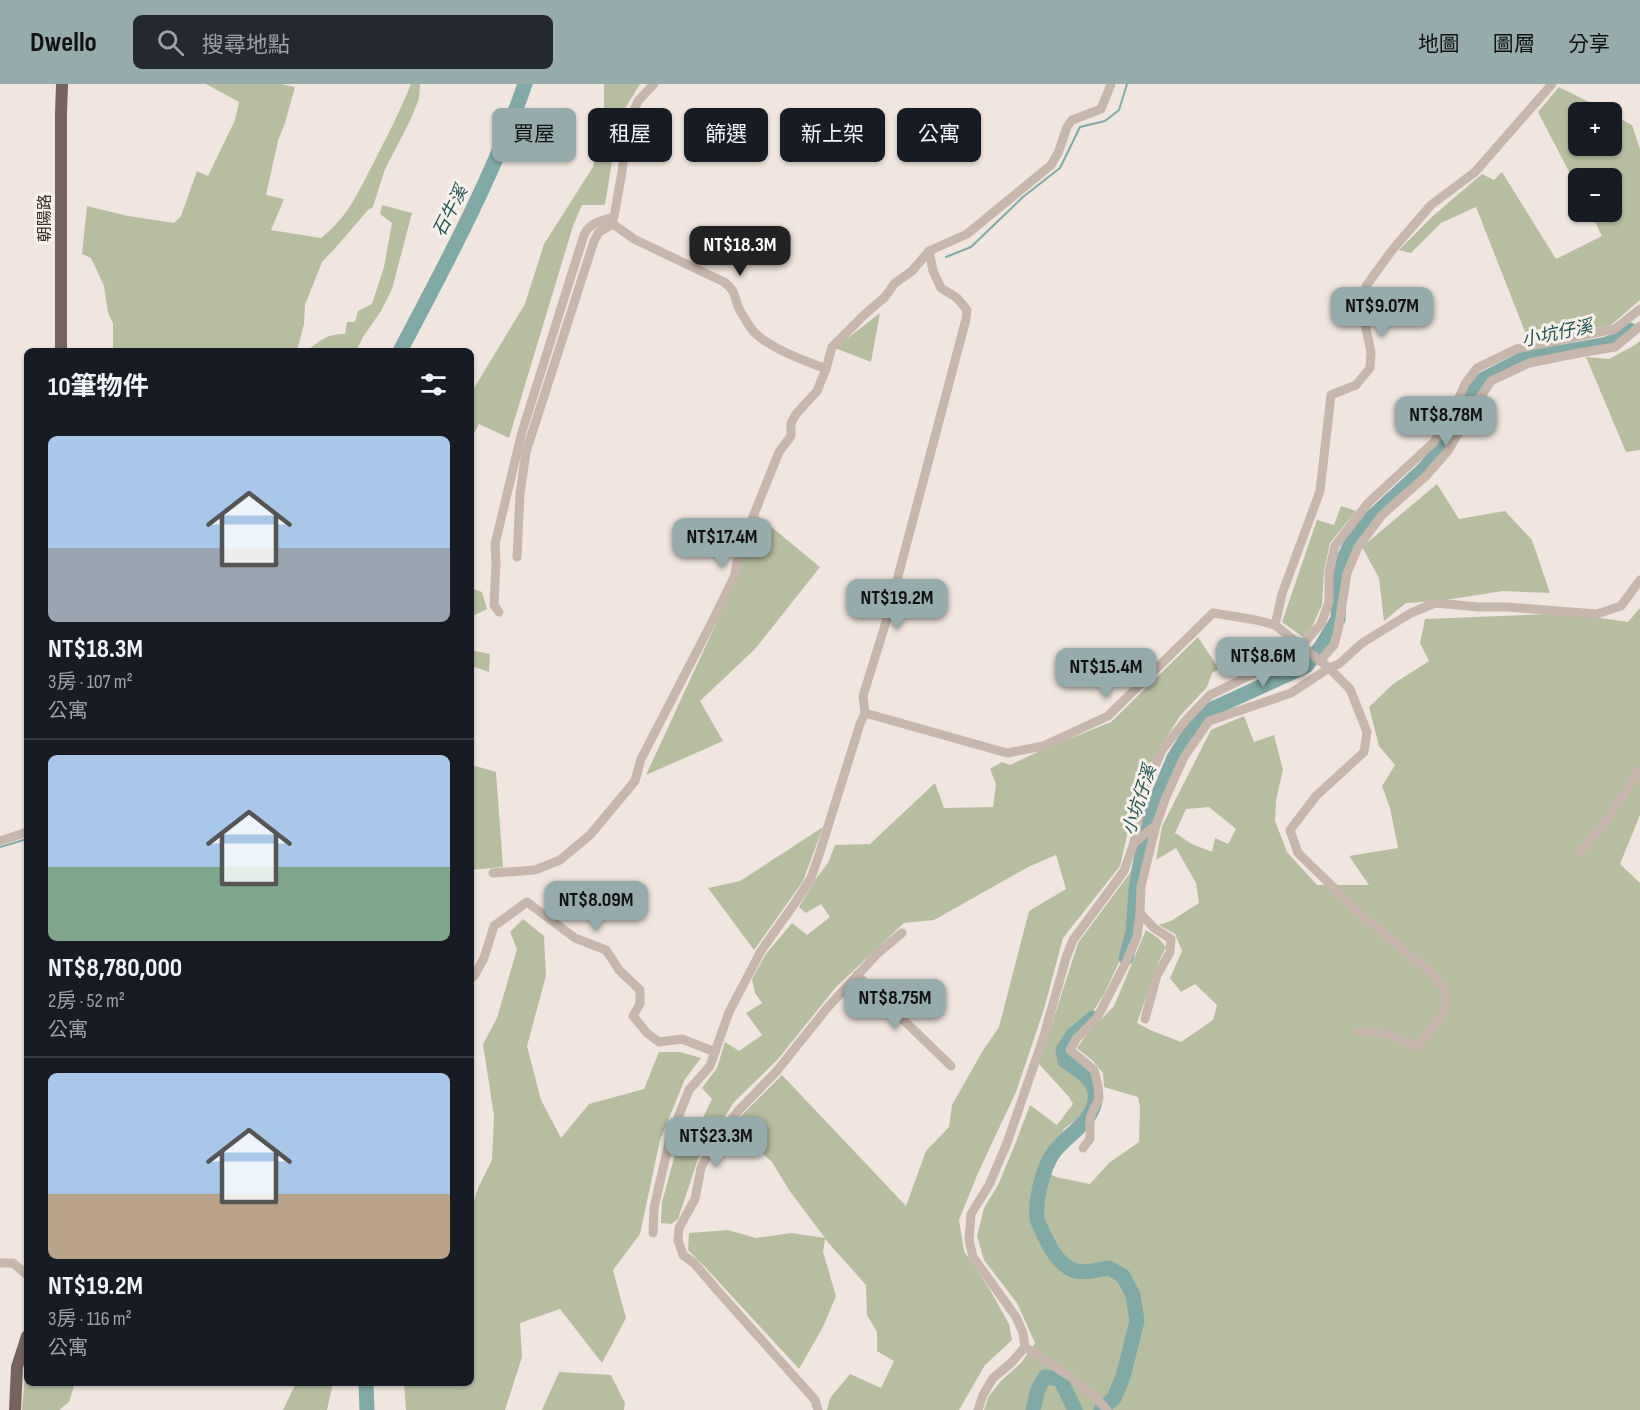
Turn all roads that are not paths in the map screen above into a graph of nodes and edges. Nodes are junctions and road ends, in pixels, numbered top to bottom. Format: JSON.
{"nodes":[{"id":1,"x":62,"y":84,"type":"edge"},
{"id":2,"x":654,"y":84,"type":"edge"},
{"id":3,"x":1111,"y":84,"type":"edge"},
{"id":4,"x":1552,"y":84,"type":"edge"},
{"id":5,"x":613,"y":221,"type":"junction"},
{"id":6,"x":929,"y":251,"type":"junction"},
{"id":7,"x":1640,"y":309,"type":"edge"},
{"id":8,"x":1640,"y":326,"type":"edge"},
{"id":9,"x":61,"y":348,"type":"edge"},
{"id":10,"x":826,"y":369,"type":"junction"},
{"id":11,"x":518,"y":557,"type":"dead end"},
{"id":12,"x":1640,"y":580,"type":"edge"},
{"id":13,"x":498,"y":612,"type":"dead end"},
{"id":14,"x":1275,"y":625,"type":"junction"},
{"id":15,"x":1301,"y":646,"type":"junction"},
{"id":16,"x":1320,"y":661,"type":"junction"},
{"id":17,"x":1329,"y":668,"type":"junction"},
{"id":18,"x":865,"y":713,"type":"junction"},
{"id":19,"x":1640,"y":769,"type":"edge"},
{"id":20,"x":1156,"y":825,"type":"junction"},
{"id":21,"x":24,"y":833,"type":"edge"},
{"id":22,"x":0,"y":841,"type":"edge"},
{"id":23,"x":1134,"y":843,"type":"junction"},
{"id":24,"x":1580,"y":853,"type":"dead end"},
{"id":25,"x":493,"y":873,"type":"dead end"},
{"id":26,"x":1140,"y":913,"type":"junction"},
{"id":27,"x":902,"y":933,"type":"dead end"},
{"id":28,"x":858,"y":975,"type":"junction"},
{"id":29,"x":474,"y":976,"type":"edge"},
{"id":30,"x":1145,"y":1019,"type":"dead end"},
{"id":31,"x":1359,"y":1031,"type":"dead end"},
{"id":32,"x":715,"y":1052,"type":"junction"},
{"id":33,"x":951,"y":1066,"type":"dead end"},
{"id":34,"x":1083,"y":1148,"type":"dead end"},
{"id":35,"x":653,"y":1233,"type":"dead end"},
{"id":36,"x":0,"y":1263,"type":"edge"},
{"id":37,"x":24,"y":1272,"type":"edge"},
{"id":38,"x":24,"y":1345,"type":"edge"},
{"id":39,"x":1025,"y":1347,"type":"junction"},
{"id":40,"x":1104,"y":1406,"type":"edge"},
{"id":41,"x":15,"y":1410,"type":"edge"},
{"id":42,"x":818,"y":1410,"type":"edge"},
{"id":43,"x":978,"y":1410,"type":"edge"}],
"edges":[{"from":1,"to":9,"type":"main road","name":"朝陽路"},
{"from":2,"to":5,"type":"street"},
{"from":3,"to":6,"type":"street"},
{"from":4,"to":14,"type":"street"},
{"from":5,"to":10,"type":"street"},
{"from":5,"to":11,"type":"street"},
{"from":5,"to":13,"type":"street"},
{"from":6,"to":10,"type":"street"},
{"from":6,"to":18,"type":"street"},
{"from":7,"to":15,"type":"street"},
{"from":8,"to":16,"type":"street"},
{"from":10,"to":25,"type":"street"},
{"from":12,"to":17,"type":"street"},
{"from":14,"to":15,"type":"street"},
{"from":14,"to":18,"type":"street"},
{"from":15,"to":16,"type":"street"},
{"from":15,"to":23,"type":"street"},
{"from":16,"to":17,"type":"street"},
{"from":17,"to":20,"type":"street"},
{"from":17,"to":31,"type":"street"},
{"from":18,"to":32,"type":"street"},
{"from":19,"to":24,"type":"street"},
{"from":20,"to":23,"type":"street"},
{"from":20,"to":26,"type":"street"},
{"from":21,"to":22,"type":"street"},
{"from":23,"to":39,"type":"street"},
{"from":26,"to":30,"type":"street"},
{"from":26,"to":34,"type":"street"},
{"from":27,"to":28,"type":"street"},
{"from":28,"to":33,"type":"street"},
{"from":28,"to":42,"type":"street"},
{"from":29,"to":32,"type":"street"},
{"from":32,"to":35,"type":"street"},
{"from":36,"to":37,"type":"street"},
{"from":38,"to":41,"type":"main road"},
{"from":39,"to":40,"type":"street"},
{"from":39,"to":43,"type":"street"}]}
